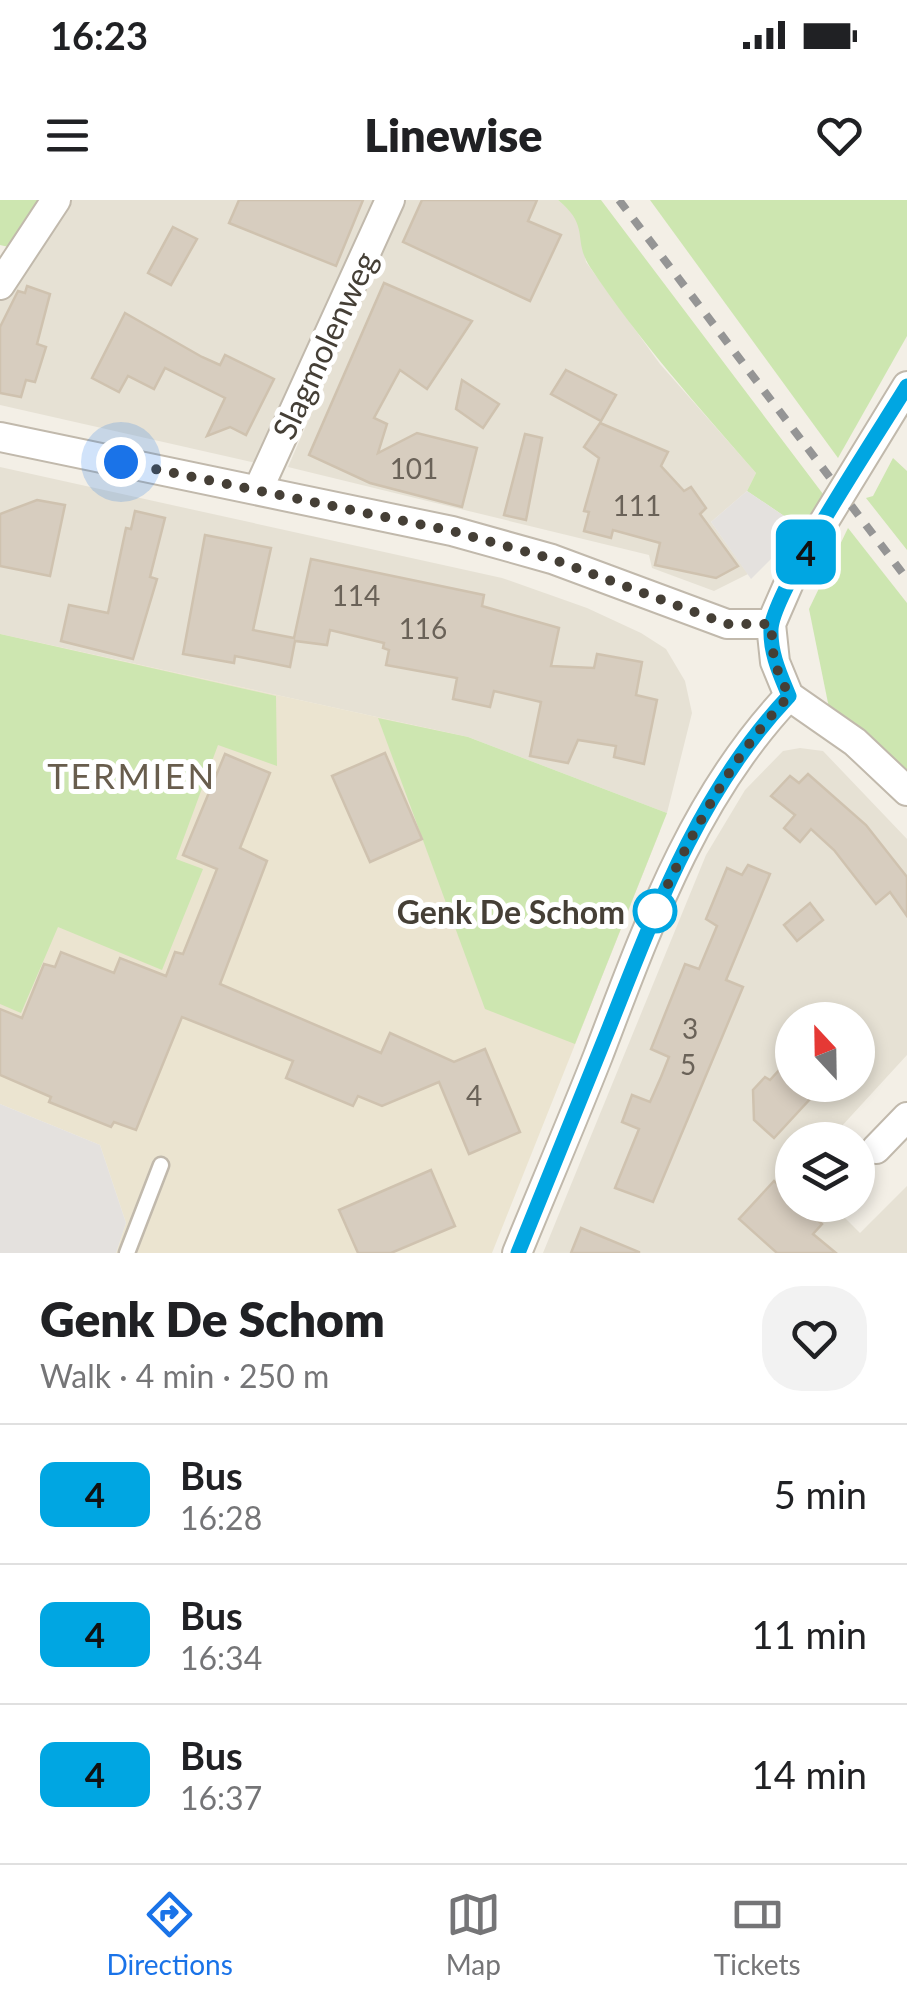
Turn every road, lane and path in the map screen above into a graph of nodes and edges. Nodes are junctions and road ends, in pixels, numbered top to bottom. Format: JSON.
{"nodes":[{"id":1,"x":56,"y":200,"type":"edge"},
{"id":2,"x":390,"y":200,"type":"edge"},
{"id":3,"x":0,"y":285,"type":"edge"},
{"id":4,"x":907,"y":386,"type":"edge"},
{"id":5,"x":0,"y":437,"type":"edge"},
{"id":6,"x":258,"y":490,"type":"junction"},
{"id":7,"x":771,"y":624,"type":"junction"},
{"id":8,"x":789,"y":696,"type":"junction"},
{"id":9,"x":907,"y":791,"type":"edge"},
{"id":10,"x":907,"y":1118,"type":"edge"},
{"id":11,"x":876,"y":1150,"type":"dead end"},
{"id":12,"x":161,"y":1166,"type":"dead end"},
{"id":13,"x":127,"y":1253,"type":"edge"},
{"id":14,"x":518,"y":1253,"type":"edge"}],
"edges":[{"from":1,"to":3,"type":"street"},
{"from":2,"to":6,"type":"street","name":"Slagmolenweg"},
{"from":4,"to":7,"type":"street"},
{"from":5,"to":6,"type":"street"},
{"from":6,"to":7,"type":"street"},
{"from":7,"to":8,"type":"street"},
{"from":8,"to":9,"type":"street"},
{"from":8,"to":14,"type":"street"},
{"from":10,"to":11,"type":"street"},
{"from":12,"to":13,"type":"lane"}]}
